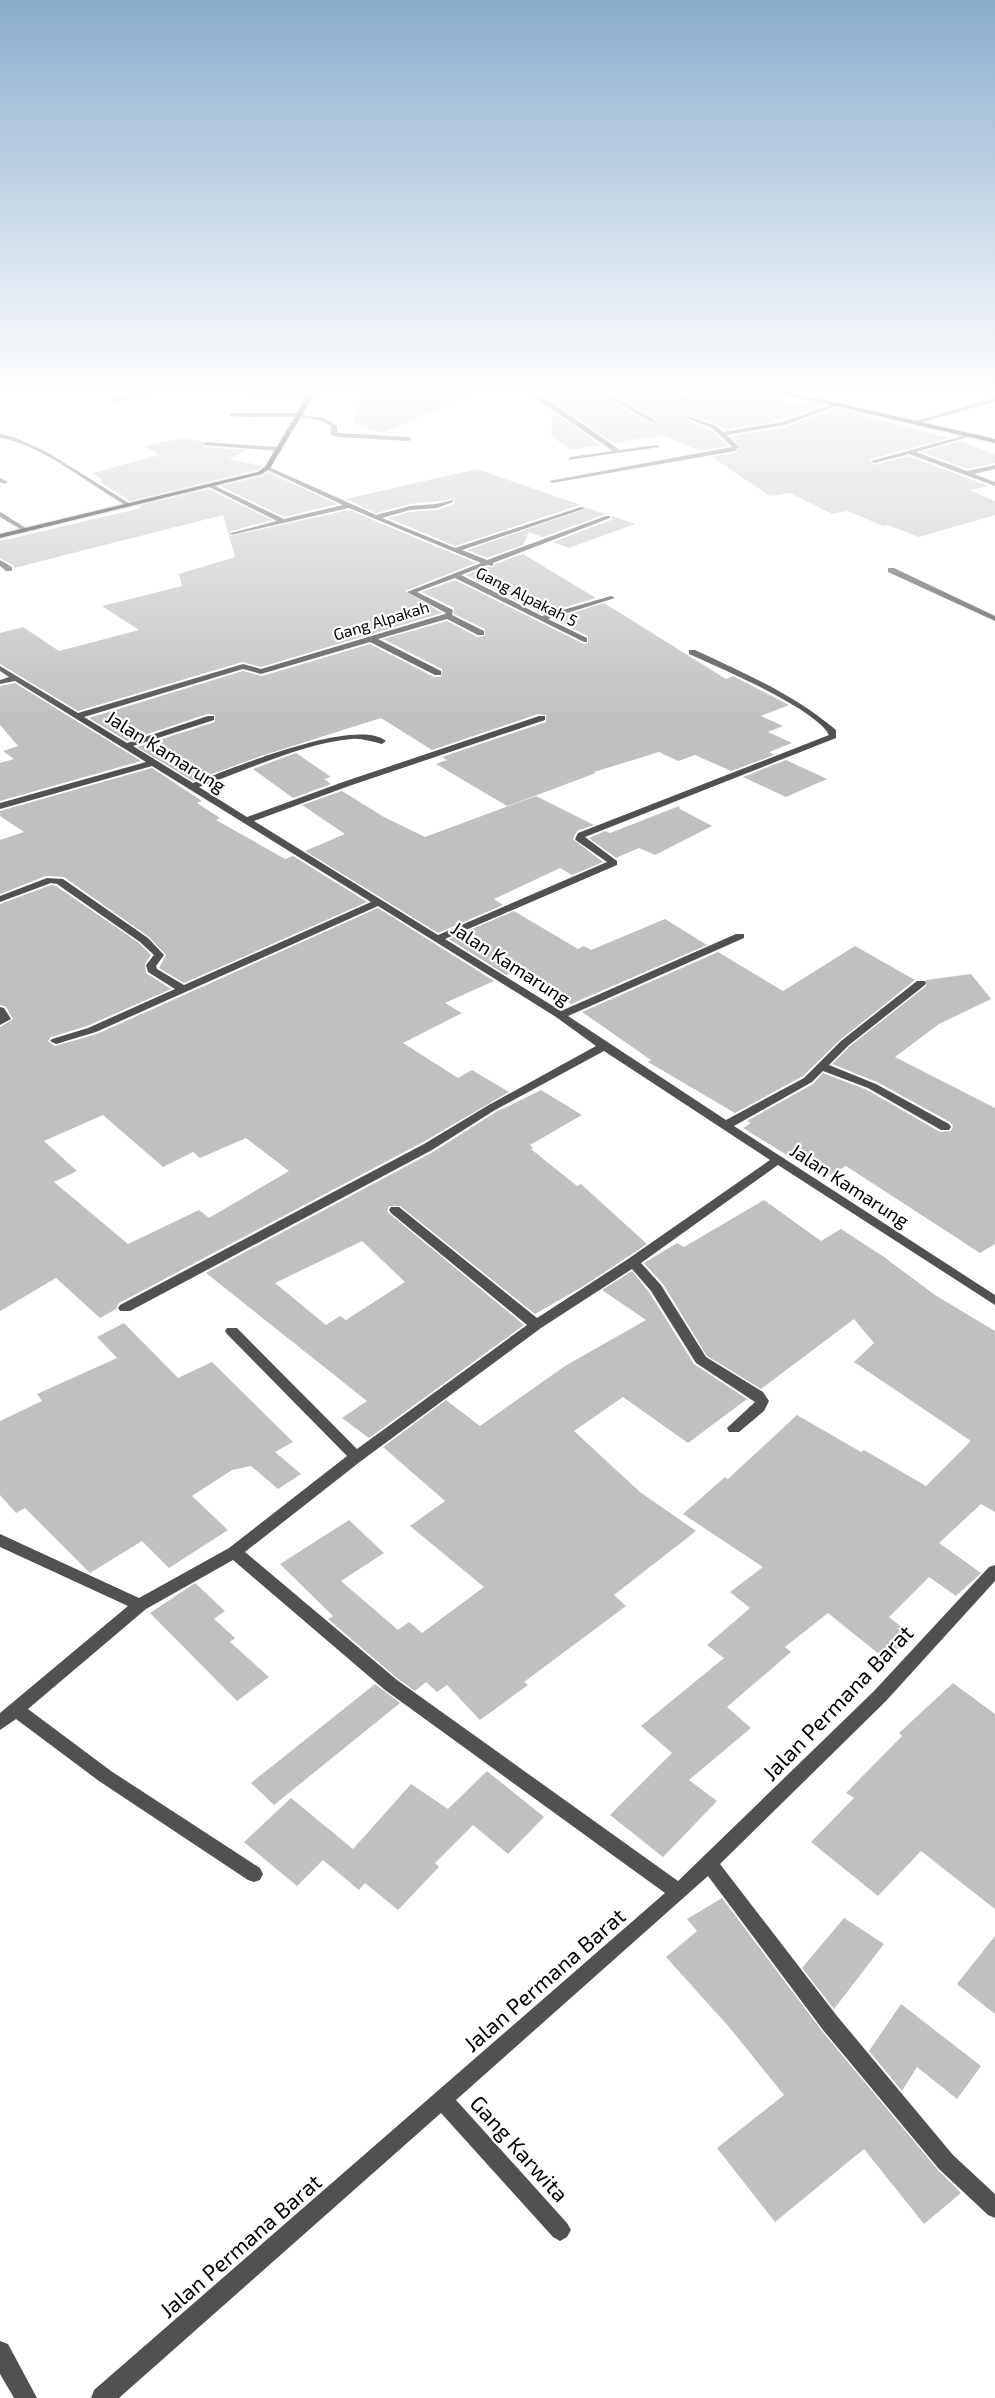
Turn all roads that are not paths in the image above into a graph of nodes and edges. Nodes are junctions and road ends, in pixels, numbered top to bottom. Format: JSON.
{"nodes":[{"id":1,"x":121,"y":500,"type":"edge"},
{"id":2,"x":151,"y":500,"type":"edge"},
{"id":3,"x":239,"y":500,"type":"edge"},
{"id":4,"x":340,"y":500,"type":"edge"},
{"id":5,"x":451,"y":501,"type":"dead end"},
{"id":6,"x":129,"y":505,"type":"junction"},
{"id":7,"x":352,"y":505,"type":"junction"},
{"id":8,"x":583,"y":508,"type":"dead end"},
{"id":9,"x":0,"y":514,"type":"edge"},
{"id":10,"x":376,"y":517,"type":"junction"},
{"id":11,"x":608,"y":517,"type":"dead end"},
{"id":12,"x":282,"y":521,"type":"junction"},
{"id":13,"x":26,"y":530,"type":"junction"},
{"id":14,"x":233,"y":534,"type":"dead end"},
{"id":15,"x":0,"y":536,"type":"edge"},
{"id":16,"x":455,"y":550,"type":"junction"},
{"id":17,"x":0,"y":562,"type":"edge"},
{"id":18,"x":490,"y":564,"type":"junction"},
{"id":19,"x":9,"y":569,"type":"dead end"},
{"id":20,"x":891,"y":570,"type":"dead end"},
{"id":21,"x":457,"y":576,"type":"junction"},
{"id":22,"x":611,"y":598,"type":"dead end"},
{"id":23,"x":448,"y":616,"type":"junction"},
{"id":24,"x":543,"y":618,"type":"junction"},
{"id":25,"x":995,"y":618,"type":"edge"},
{"id":26,"x":481,"y":633,"type":"dead end"},
{"id":27,"x":371,"y":639,"type":"junction"},
{"id":28,"x":584,"y":640,"type":"dead end"},
{"id":29,"x":692,"y":652,"type":"dead end"},
{"id":30,"x":0,"y":668,"type":"edge"},
{"id":31,"x":438,"y":673,"type":"dead end"},
{"id":32,"x":16,"y":678,"type":"junction"},
{"id":33,"x":0,"y":682,"type":"edge"},
{"id":34,"x":77,"y":716,"type":"junction"},
{"id":35,"x":211,"y":718,"type":"dead end"},
{"id":36,"x":542,"y":718,"type":"dead end"},
{"id":37,"x":382,"y":741,"type":"dead end"},
{"id":38,"x":125,"y":746,"type":"junction"},
{"id":39,"x":152,"y":763,"type":"junction"},
{"id":40,"x":191,"y":787,"type":"junction"},
{"id":41,"x":0,"y":806,"type":"edge"},
{"id":42,"x":245,"y":821,"type":"junction"},
{"id":43,"x":0,"y":899,"type":"edge"},
{"id":44,"x":379,"y":902,"type":"junction"},
{"id":45,"x":740,"y":936,"type":"dead end"},
{"id":46,"x":439,"y":938,"type":"junction"},
{"id":47,"x":921,"y":983,"type":"dead end"},
{"id":48,"x":185,"y":990,"type":"junction"},
{"id":49,"x":560,"y":1015,"type":"junction"},
{"id":50,"x":56,"y":1041,"type":"dead end"},
{"id":51,"x":604,"y":1046,"type":"junction"},
{"id":52,"x":821,"y":1066,"type":"junction"},
{"id":53,"x":725,"y":1126,"type":"junction"},
{"id":54,"x":945,"y":1127,"type":"dead end"},
{"id":55,"x":777,"y":1160,"type":"junction"},
{"id":56,"x":395,"y":1210,"type":"dead end"},
{"id":57,"x":632,"y":1262,"type":"junction"},
{"id":58,"x":995,"y":1301,"type":"edge"},
{"id":59,"x":125,"y":1308,"type":"dead end"},
{"id":60,"x":536,"y":1325,"type":"junction"},
{"id":61,"x":232,"y":1331,"type":"dead end"},
{"id":62,"x":734,"y":1428,"type":"dead end"},
{"id":63,"x":356,"y":1457,"type":"junction"},
{"id":64,"x":0,"y":1540,"type":"edge"},
{"id":65,"x":234,"y":1552,"type":"junction"},
{"id":66,"x":995,"y":1570,"type":"edge"},
{"id":67,"x":140,"y":1605,"type":"junction"},
{"id":68,"x":16,"y":1710,"type":"junction"},
{"id":69,"x":0,"y":1723,"type":"edge"},
{"id":70,"x":710,"y":1864,"type":"junction"},
{"id":71,"x":254,"y":1874,"type":"dead end"},
{"id":72,"x":679,"y":1892,"type":"junction"},
{"id":73,"x":442,"y":2099,"type":"junction"},
{"id":74,"x":995,"y":2208,"type":"edge"},
{"id":75,"x":560,"y":2230,"type":"dead end"},
{"id":76,"x":0,"y":2352,"type":"edge"},
{"id":77,"x":26,"y":2398,"type":"edge"},
{"id":78,"x":102,"y":2398,"type":"edge"}],
"edges":[{"from":1,"to":6,"type":"street"},
{"from":2,"to":6,"type":"main road"},
{"from":3,"to":12,"type":"street"},
{"from":4,"to":7,"type":"street"},
{"from":5,"to":10,"type":"street"},
{"from":6,"to":13,"type":"main road"},
{"from":7,"to":10,"type":"street"},
{"from":7,"to":12,"type":"street"},
{"from":8,"to":16,"type":"street"},
{"from":9,"to":13,"type":"street"},
{"from":10,"to":16,"type":"street"},
{"from":11,"to":18,"type":"street","name":"Gang Alpakah"},
{"from":12,"to":14,"type":"street"},
{"from":13,"to":15,"type":"main road"},
{"from":16,"to":18,"type":"street"},
{"from":17,"to":19,"type":"street"},
{"from":18,"to":21,"type":"street","name":"Gang Alpakah"},
{"from":20,"to":25,"type":"street"},
{"from":21,"to":23,"type":"street","name":"Gang Alpakah"},
{"from":21,"to":24,"type":"street","name":"Gang Alpakah 5"},
{"from":22,"to":24,"type":"street"},
{"from":23,"to":26,"type":"street"},
{"from":23,"to":27,"type":"street","name":"Gang Alpakah"},
{"from":24,"to":28,"type":"street","name":"Gang Alpakah 5"},
{"from":27,"to":31,"type":"street"},
{"from":27,"to":34,"type":"street","name":"Gang Alpakah"},
{"from":29,"to":46,"type":"street"},
{"from":30,"to":32,"type":"street","name":"Jalan Kamarung"},
{"from":32,"to":33,"type":"street"},
{"from":32,"to":34,"type":"street","name":"Jalan Kamarung"},
{"from":34,"to":38,"type":"street","name":"Jalan Kamarung"},
{"from":35,"to":38,"type":"street"},
{"from":36,"to":42,"type":"street"},
{"from":37,"to":40,"type":"street"},
{"from":38,"to":39,"type":"street","name":"Jalan Kamarung"},
{"from":39,"to":40,"type":"street","name":"Jalan Kamarung"},
{"from":39,"to":41,"type":"street"},
{"from":40,"to":42,"type":"street","name":"Jalan Kamarung"},
{"from":42,"to":44,"type":"street","name":"Jalan Kamarung"},
{"from":43,"to":48,"type":"street"},
{"from":44,"to":46,"type":"street","name":"Jalan Kamarung"},
{"from":44,"to":48,"type":"street"},
{"from":45,"to":49,"type":"street"},
{"from":46,"to":49,"type":"street","name":"Jalan Kamarung"},
{"from":47,"to":52,"type":"street"},
{"from":48,"to":50,"type":"street"},
{"from":49,"to":51,"type":"street","name":"Jalan Kamarung"},
{"from":51,"to":53,"type":"street","name":"Jalan Kamarung"},
{"from":51,"to":59,"type":"street"},
{"from":52,"to":53,"type":"street"},
{"from":52,"to":54,"type":"street"},
{"from":53,"to":55,"type":"street","name":"Jalan Kamarung"},
{"from":55,"to":57,"type":"street"},
{"from":55,"to":58,"type":"street","name":"Jalan Kamarung"},
{"from":56,"to":60,"type":"street"},
{"from":57,"to":60,"type":"street"},
{"from":57,"to":62,"type":"street"},
{"from":60,"to":63,"type":"street"},
{"from":61,"to":63,"type":"street"},
{"from":63,"to":65,"type":"street"},
{"from":64,"to":67,"type":"street"},
{"from":65,"to":67,"type":"street"},
{"from":65,"to":72,"type":"street"},
{"from":66,"to":70,"type":"street","name":"Jalan Permana Barat"},
{"from":67,"to":68,"type":"street"},
{"from":68,"to":69,"type":"street"},
{"from":68,"to":71,"type":"street"},
{"from":70,"to":72,"type":"street","name":"Jalan Permana Barat"},
{"from":70,"to":74,"type":"street"},
{"from":72,"to":73,"type":"street","name":"Jalan Permana Barat"},
{"from":73,"to":75,"type":"street","name":"Gang Karwita"},
{"from":73,"to":78,"type":"street","name":"Jalan Permana Barat"},
{"from":76,"to":77,"type":"street"}]}
